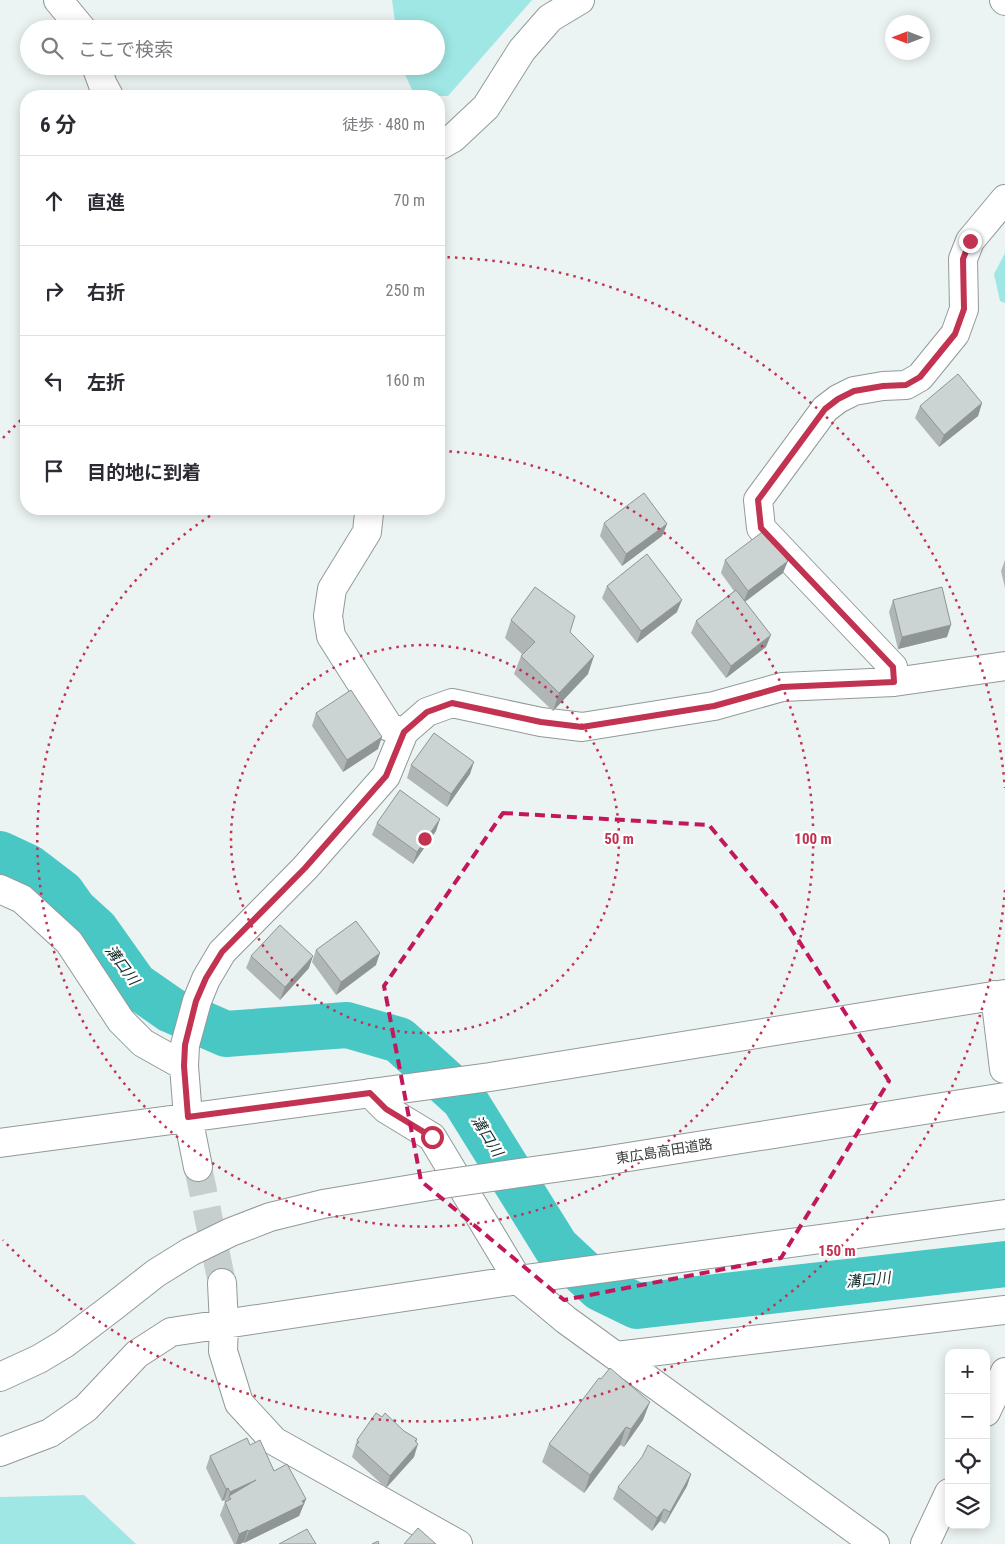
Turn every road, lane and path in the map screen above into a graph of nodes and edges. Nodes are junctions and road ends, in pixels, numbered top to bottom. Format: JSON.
{"nodes":[{"id":1,"x":58,"y":0,"type":"edge"},
{"id":2,"x":580,"y":0,"type":"edge"},
{"id":3,"x":75,"y":20,"type":"edge"},
{"id":4,"x":99,"y":75,"type":"edge"},
{"id":5,"x":106,"y":90,"type":"edge"},
{"id":6,"x":445,"y":143,"type":"edge"},
{"id":7,"x":1005,"y":199,"type":"edge"},
{"id":8,"x":369,"y":515,"type":"edge"},
{"id":9,"x":1005,"y":666,"type":"edge"},
{"id":10,"x":894,"y":682,"type":"junction"},
{"id":11,"x":404,"y":732,"type":"junction"},
{"id":12,"x":0,"y":889,"type":"edge"},
{"id":13,"x":1000,"y":994,"type":"edge"},
{"id":14,"x":185,"y":1056,"type":"junction"},
{"id":15,"x":1004,"y":1069,"type":"edge"},
{"id":16,"x":370,"y":1093,"type":"junction"},
{"id":17,"x":1005,"y":1097,"type":"edge"},
{"id":18,"x":188,"y":1117,"type":"junction"},
{"id":19,"x":0,"y":1143,"type":"edge"},
{"id":20,"x":198,"y":1167,"type":"tunnel mouth"},
{"id":21,"x":1005,"y":1214,"type":"edge"},
{"id":22,"x":518,"y":1280,"type":"junction"},
{"id":23,"x":222,"y":1283,"type":"tunnel mouth"},
{"id":24,"x":1005,"y":1310,"type":"edge"},
{"id":25,"x":224,"y":1324,"type":"junction"},
{"id":26,"x":616,"y":1356,"type":"junction"},
{"id":27,"x":1005,"y":1372,"type":"edge"},
{"id":28,"x":0,"y":1377,"type":"edge"},
{"id":29,"x":990,"y":1404,"type":"edge"},
{"id":30,"x":0,"y":1452,"type":"edge"},
{"id":31,"x":945,"y":1502,"type":"edge"},
{"id":32,"x":458,"y":1544,"type":"edge"},
{"id":33,"x":875,"y":1544,"type":"edge"},
{"id":34,"x":925,"y":1544,"type":"edge"}],
"edges":[{"from":1,"to":3,"type":"main road"},
{"from":2,"to":6,"type":"main road"},
{"from":4,"to":5,"type":"main road"},
{"from":7,"to":10,"type":"main road"},
{"from":8,"to":11,"type":"main road"},
{"from":9,"to":10,"type":"main road"},
{"from":10,"to":11,"type":"main road"},
{"from":11,"to":14,"type":"main road"},
{"from":12,"to":14,"type":"main road"},
{"from":13,"to":15,"type":"main road"},
{"from":13,"to":16,"type":"main road"},
{"from":14,"to":18,"type":"main road"},
{"from":16,"to":18,"type":"main road"},
{"from":16,"to":22,"type":"main road"},
{"from":17,"to":28,"type":"main road","name":"東広島高田道路","bridge":true},
{"from":18,"to":19,"type":"main road"},
{"from":18,"to":20,"type":"main road"},
{"from":21,"to":22,"type":"main road"},
{"from":22,"to":25,"type":"main road"},
{"from":22,"to":26,"type":"main road"},
{"from":23,"to":25,"type":"main road"},
{"from":24,"to":26,"type":"main road"},
{"from":25,"to":30,"type":"main road"},
{"from":25,"to":32,"type":"main road"},
{"from":26,"to":33,"type":"main road"},
{"from":27,"to":29,"type":"main road"},
{"from":31,"to":34,"type":"main road"}]}
